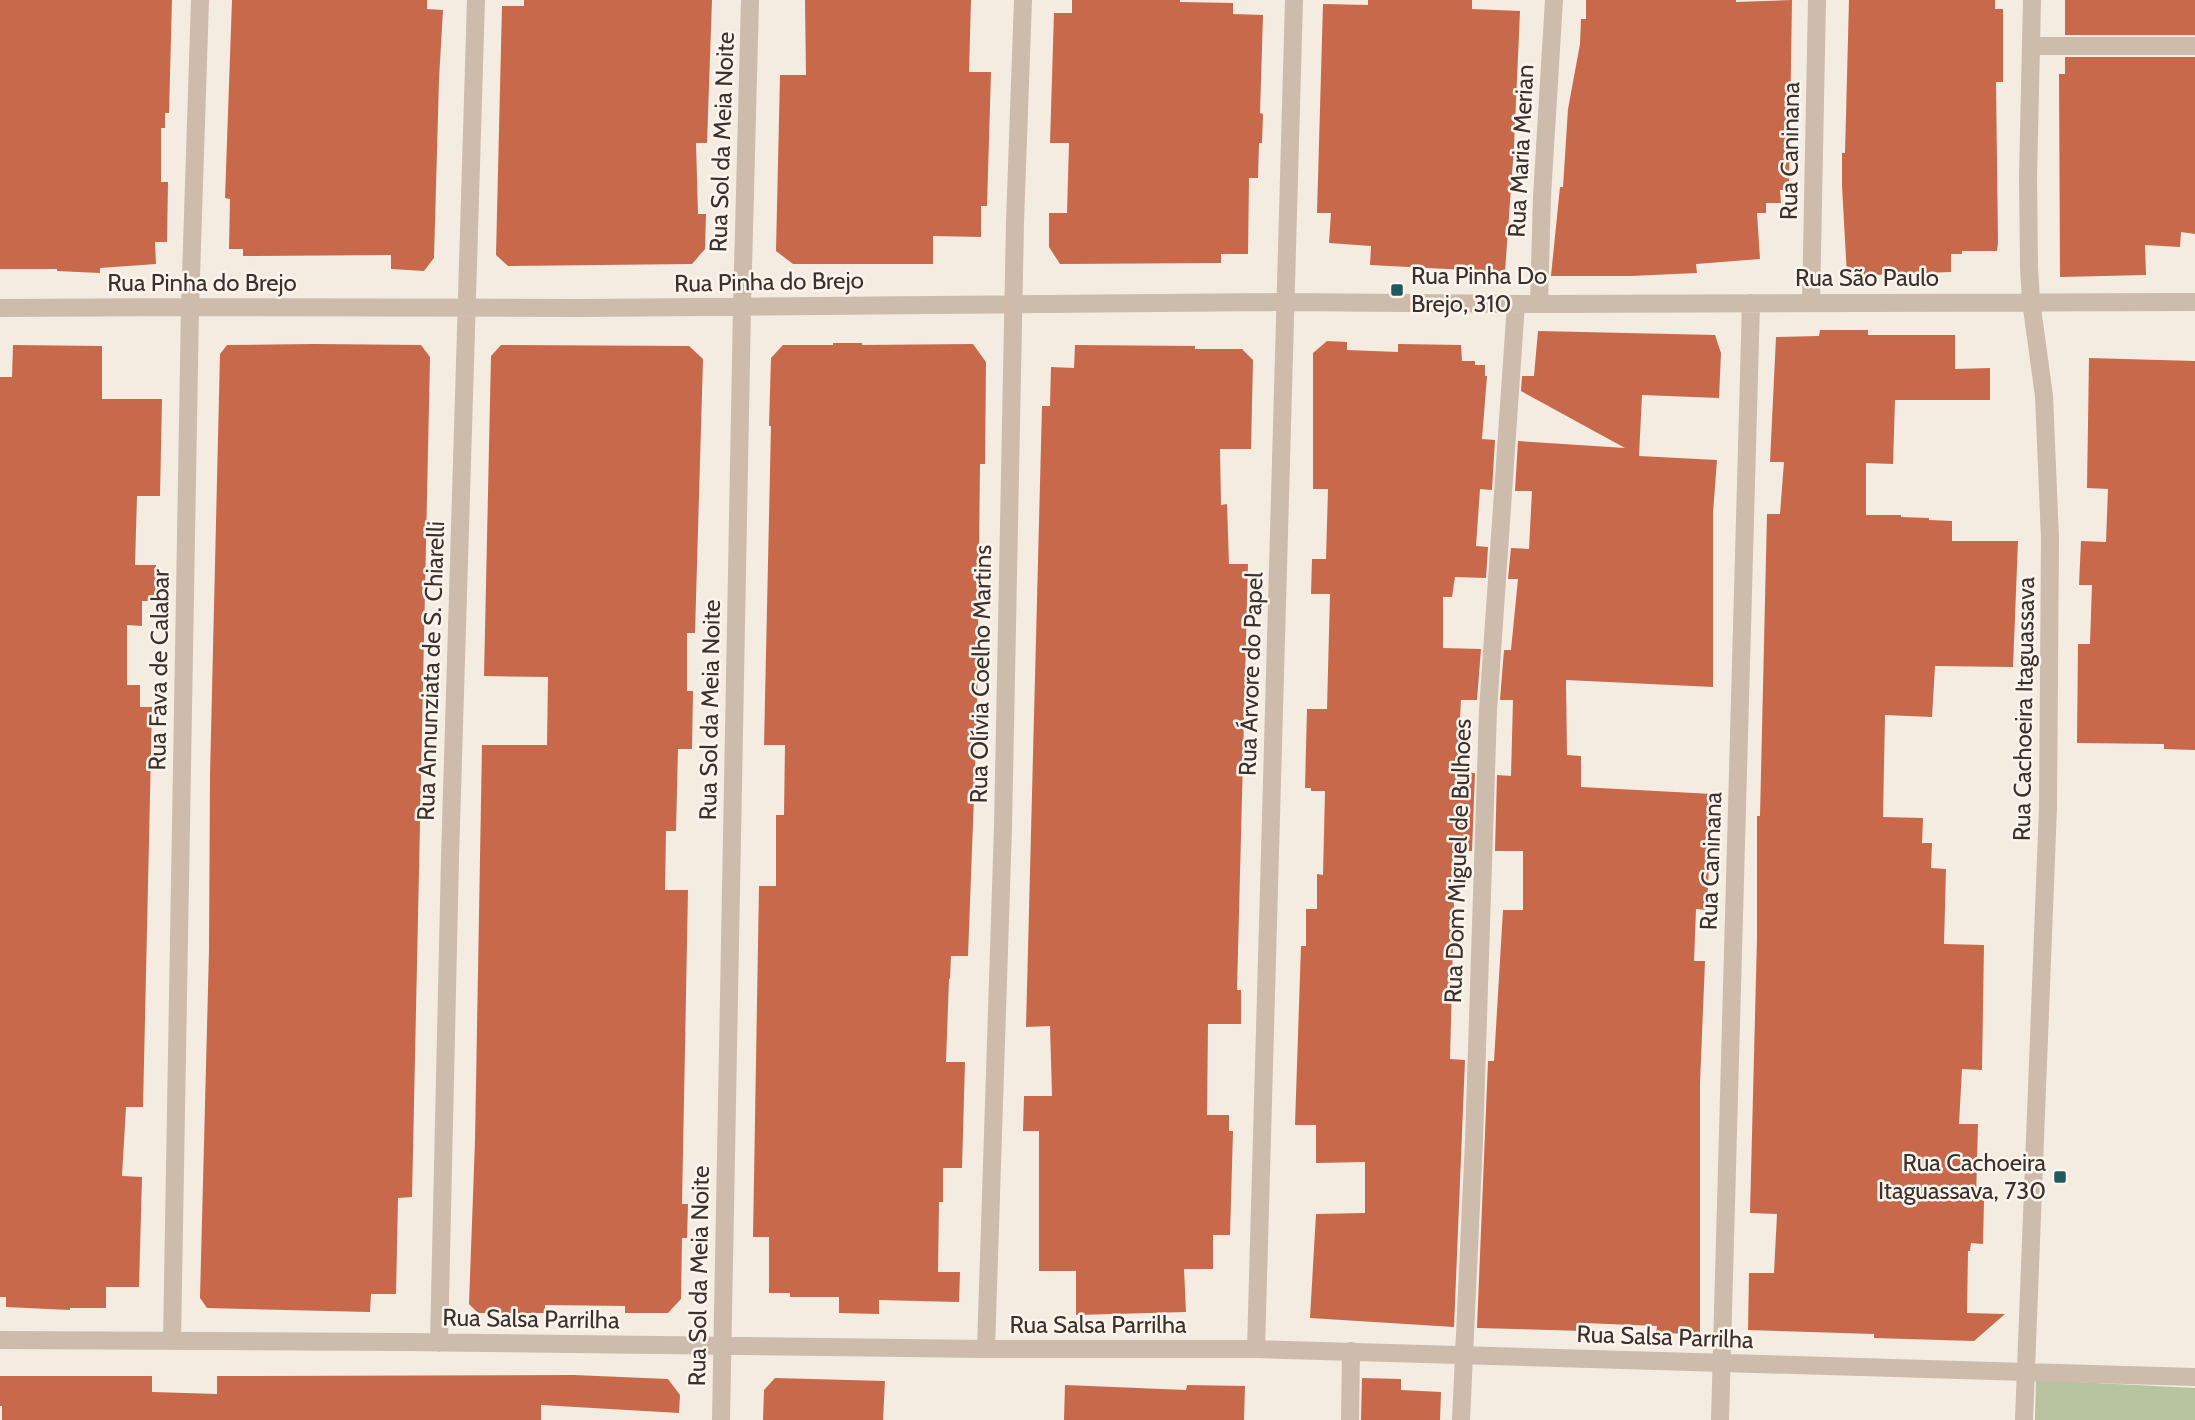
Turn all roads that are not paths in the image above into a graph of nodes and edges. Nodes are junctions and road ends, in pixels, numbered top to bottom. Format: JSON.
{"nodes":[{"id":1,"x":200,"y":0,"type":"edge"},
{"id":2,"x":476,"y":0,"type":"edge"},
{"id":3,"x":750,"y":0,"type":"edge"},
{"id":4,"x":1023,"y":0,"type":"edge"},
{"id":5,"x":1294,"y":0,"type":"edge"},
{"id":6,"x":1554,"y":0,"type":"edge"},
{"id":7,"x":1817,"y":0,"type":"edge"},
{"id":8,"x":2032,"y":0,"type":"edge"},
{"id":9,"x":2032,"y":46,"type":"junction"},
{"id":10,"x":2195,"y":46,"type":"edge"},
{"id":11,"x":2031,"y":301,"type":"junction"},
{"id":12,"x":1284,"y":302,"type":"junction"},
{"id":13,"x":2195,"y":302,"type":"edge"},
{"id":14,"x":1751,"y":303,"type":"junction"},
{"id":15,"x":1811,"y":303,"type":"junction"},
{"id":16,"x":1013,"y":304,"type":"junction"},
{"id":17,"x":1516,"y":304,"type":"junction"},
{"id":18,"x":1539,"y":304,"type":"junction"},
{"id":19,"x":190,"y":307,"type":"junction"},
{"id":20,"x":742,"y":307,"type":"junction"},
{"id":21,"x":0,"y":308,"type":"edge"},
{"id":22,"x":466,"y":308,"type":"junction"},
{"id":23,"x":0,"y":1340,"type":"edge"},
{"id":24,"x":172,"y":1342,"type":"junction"},
{"id":25,"x":439,"y":1343,"type":"junction"},
{"id":26,"x":723,"y":1345,"type":"junction"},
{"id":27,"x":986,"y":1349,"type":"junction"},
{"id":28,"x":1256,"y":1349,"type":"junction"},
{"id":29,"x":1351,"y":1352,"type":"junction"},
{"id":30,"x":1464,"y":1354,"type":"junction"},
{"id":31,"x":1723,"y":1363,"type":"junction"},
{"id":32,"x":2026,"y":1370,"type":"junction"},
{"id":33,"x":2195,"y":1377,"type":"edge"},
{"id":34,"x":721,"y":1420,"type":"edge"},
{"id":35,"x":1350,"y":1420,"type":"edge"},
{"id":36,"x":1461,"y":1420,"type":"edge"},
{"id":37,"x":1720,"y":1420,"type":"edge"},
{"id":38,"x":2024,"y":1420,"type":"edge"}],
"edges":[{"from":1,"to":19,"type":"street","name":"Rua Fava de Calabar"},
{"from":2,"to":22,"type":"street","name":"Rua Annunziata de S. Chiarelli"},
{"from":3,"to":20,"type":"street","name":"Rua Sol da Meia Noite"},
{"from":4,"to":16,"type":"street","name":"Rua Olívia Coelho Martins"},
{"from":5,"to":12,"type":"street","name":"Rua Árvore do Papel"},
{"from":6,"to":18,"type":"street","name":"Rua Maria Merian"},
{"from":7,"to":15,"type":"street","name":"Rua Caninana"},
{"from":8,"to":9,"type":"street","name":"Rua Cachoeira Itaguassava"},
{"from":9,"to":10,"type":"street"},
{"from":9,"to":11,"type":"street","name":"Rua Cachoeira Itaguassava"},
{"from":11,"to":13,"type":"street","name":"Rua São Paulo"},
{"from":11,"to":15,"type":"street","name":"Rua São Paulo"},
{"from":11,"to":32,"type":"street","name":"Rua Cachoeira Itaguassava"},
{"from":12,"to":16,"type":"street","name":"Rua Pinha do Brejo"},
{"from":12,"to":17,"type":"street","name":"Rua Pinha do Brejo"},
{"from":12,"to":28,"type":"street","name":"Rua Árvore do Papel"},
{"from":14,"to":15,"type":"street","name":"Rua São Paulo"},
{"from":14,"to":18,"type":"street","name":"Rua São Paulo"},
{"from":14,"to":31,"type":"street","name":"Rua Caninana"},
{"from":16,"to":20,"type":"street","name":"Rua Pinha do Brejo"},
{"from":16,"to":27,"type":"street","name":"Rua Olívia Coelho Martins"},
{"from":17,"to":18,"type":"street","name":"Rua Pinha do Brejo"},
{"from":17,"to":30,"type":"street","name":"Rua Dom Miguel de Bulhoes"},
{"from":19,"to":21,"type":"street","name":"Rua Pinha do Brejo"},
{"from":19,"to":22,"type":"street","name":"Rua Pinha do Brejo"},
{"from":19,"to":24,"type":"street","name":"Rua Fava de Calabar"},
{"from":20,"to":22,"type":"street","name":"Rua Pinha do Brejo"},
{"from":20,"to":26,"type":"street","name":"Rua Sol da Meia Noite"},
{"from":22,"to":25,"type":"street","name":"Rua Annunziata de S. Chiarelli"},
{"from":23,"to":24,"type":"street","name":"Rua Salsa Parrilha"},
{"from":24,"to":25,"type":"street","name":"Rua Salsa Parrilha"},
{"from":25,"to":26,"type":"street","name":"Rua Salsa Parrilha"},
{"from":26,"to":27,"type":"street","name":"Rua Salsa Parrilha"},
{"from":26,"to":34,"type":"street","name":"Rua Sol da Meia Noite"},
{"from":27,"to":28,"type":"street","name":"Rua Salsa Parrilha"},
{"from":28,"to":29,"type":"street","name":"Rua Salsa Parrilha"},
{"from":29,"to":30,"type":"street","name":"Rua Salsa Parrilha"},
{"from":29,"to":35,"type":"street"},
{"from":30,"to":31,"type":"street","name":"Rua Salsa Parrilha"},
{"from":30,"to":36,"type":"street","name":"Rua Dom Miguel de Bulhoes"},
{"from":31,"to":32,"type":"street","name":"Rua Salsa Parrilha"},
{"from":31,"to":37,"type":"street","name":"Rua Caninana"},
{"from":32,"to":33,"type":"street","name":"Rua Salsa Parrilha"},
{"from":32,"to":38,"type":"street","name":"Rua Cachoeira Itaguassava"}]}
